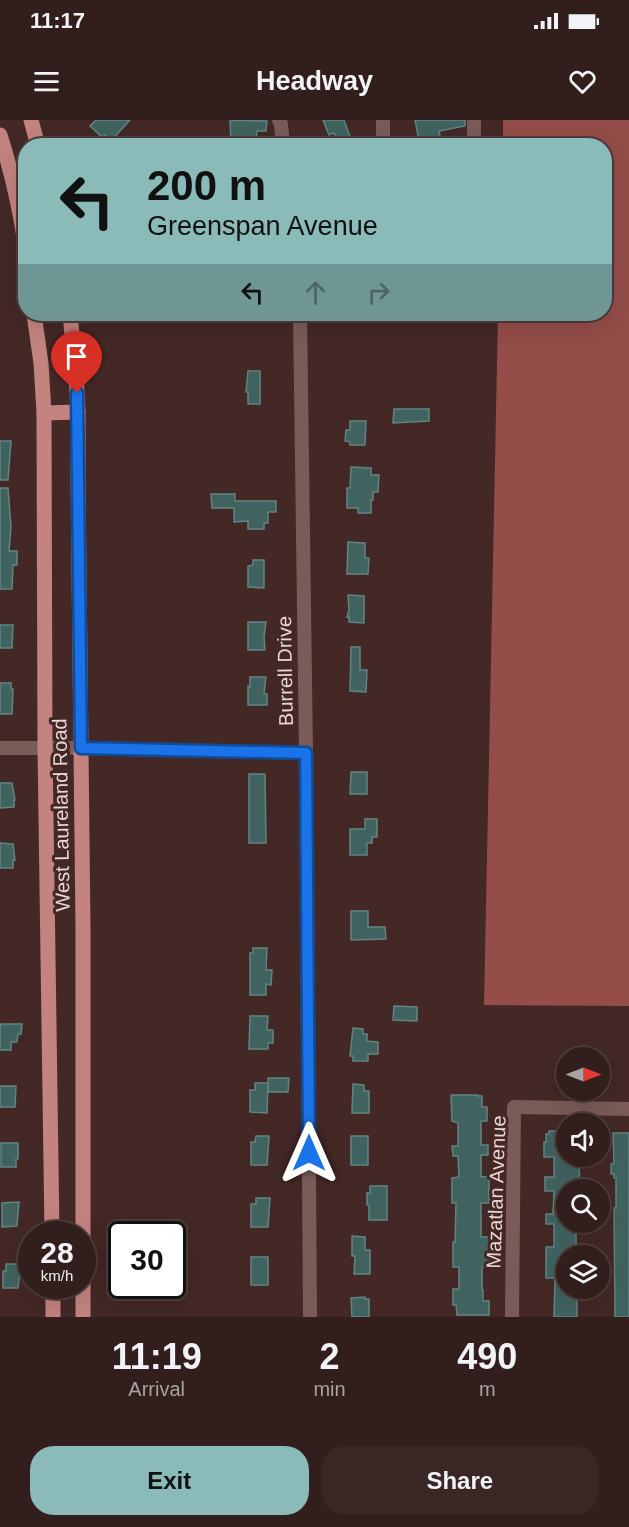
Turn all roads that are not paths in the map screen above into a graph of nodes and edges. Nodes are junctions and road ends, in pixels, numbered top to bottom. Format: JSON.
{"nodes":[{"id":1,"x":31,"y":120,"type":"edge"},
{"id":2,"x":279,"y":120,"type":"edge"},
{"id":3,"x":383,"y":120,"type":"edge"},
{"id":4,"x":474,"y":120,"type":"edge"},
{"id":5,"x":0,"y":135,"type":"edge"},
{"id":6,"x":36,"y":138,"type":"edge"},
{"id":7,"x":282,"y":138,"type":"edge"},
{"id":8,"x":382,"y":138,"type":"edge"},
{"id":9,"x":474,"y":138,"type":"edge"},
{"id":10,"x":18,"y":206,"type":"edge"},
{"id":11,"x":35,"y":321,"type":"edge"},
{"id":12,"x":71,"y":321,"type":"edge"},
{"id":13,"x":300,"y":321,"type":"edge"},
{"id":14,"x":78,"y":412,"type":"junction"},
{"id":15,"x":44,"y":413,"type":"junction"},
{"id":16,"x":0,"y":748,"type":"edge"},
{"id":17,"x":45,"y":748,"type":"junction"},
{"id":18,"x":81,"y":748,"type":"junction"},
{"id":19,"x":306,"y":753,"type":"junction"},
{"id":20,"x":629,"y":1109,"type":"edge"},
{"id":21,"x":52,"y":1221,"type":"edge"},
{"id":22,"x":52,"y":1299,"type":"edge"},
{"id":23,"x":53,"y":1317,"type":"edge"},
{"id":24,"x":83,"y":1317,"type":"edge"},
{"id":25,"x":310,"y":1317,"type":"edge"},
{"id":26,"x":512,"y":1317,"type":"edge"}],
"edges":[{"from":1,"to":6,"type":"main road"},
{"from":2,"to":7,"type":"street"},
{"from":3,"to":8,"type":"street"},
{"from":4,"to":9,"type":"street"},
{"from":5,"to":10,"type":"main road"},
{"from":11,"to":15,"type":"main road","name":"West Laureland Road"},
{"from":12,"to":14,"type":"main road","name":"West Laureland Road"},
{"from":13,"to":19,"type":"street","name":"Burrell Drive"},
{"from":14,"to":15,"type":"main road"},
{"from":14,"to":18,"type":"main road","name":"West Laureland Road"},
{"from":15,"to":17,"type":"main road","name":"West Laureland Road"},
{"from":16,"to":17,"type":"street"},
{"from":17,"to":18,"type":"street"},
{"from":17,"to":21,"type":"main road","name":"West Laureland Road"},
{"from":18,"to":19,"type":"street"},
{"from":18,"to":24,"type":"main road","name":"West Laureland Road"},
{"from":19,"to":25,"type":"street","name":"Burrell Drive"},
{"from":20,"to":26,"type":"street","name":"Mazatlan Avenue"},
{"from":22,"to":23,"type":"main road"}]}
